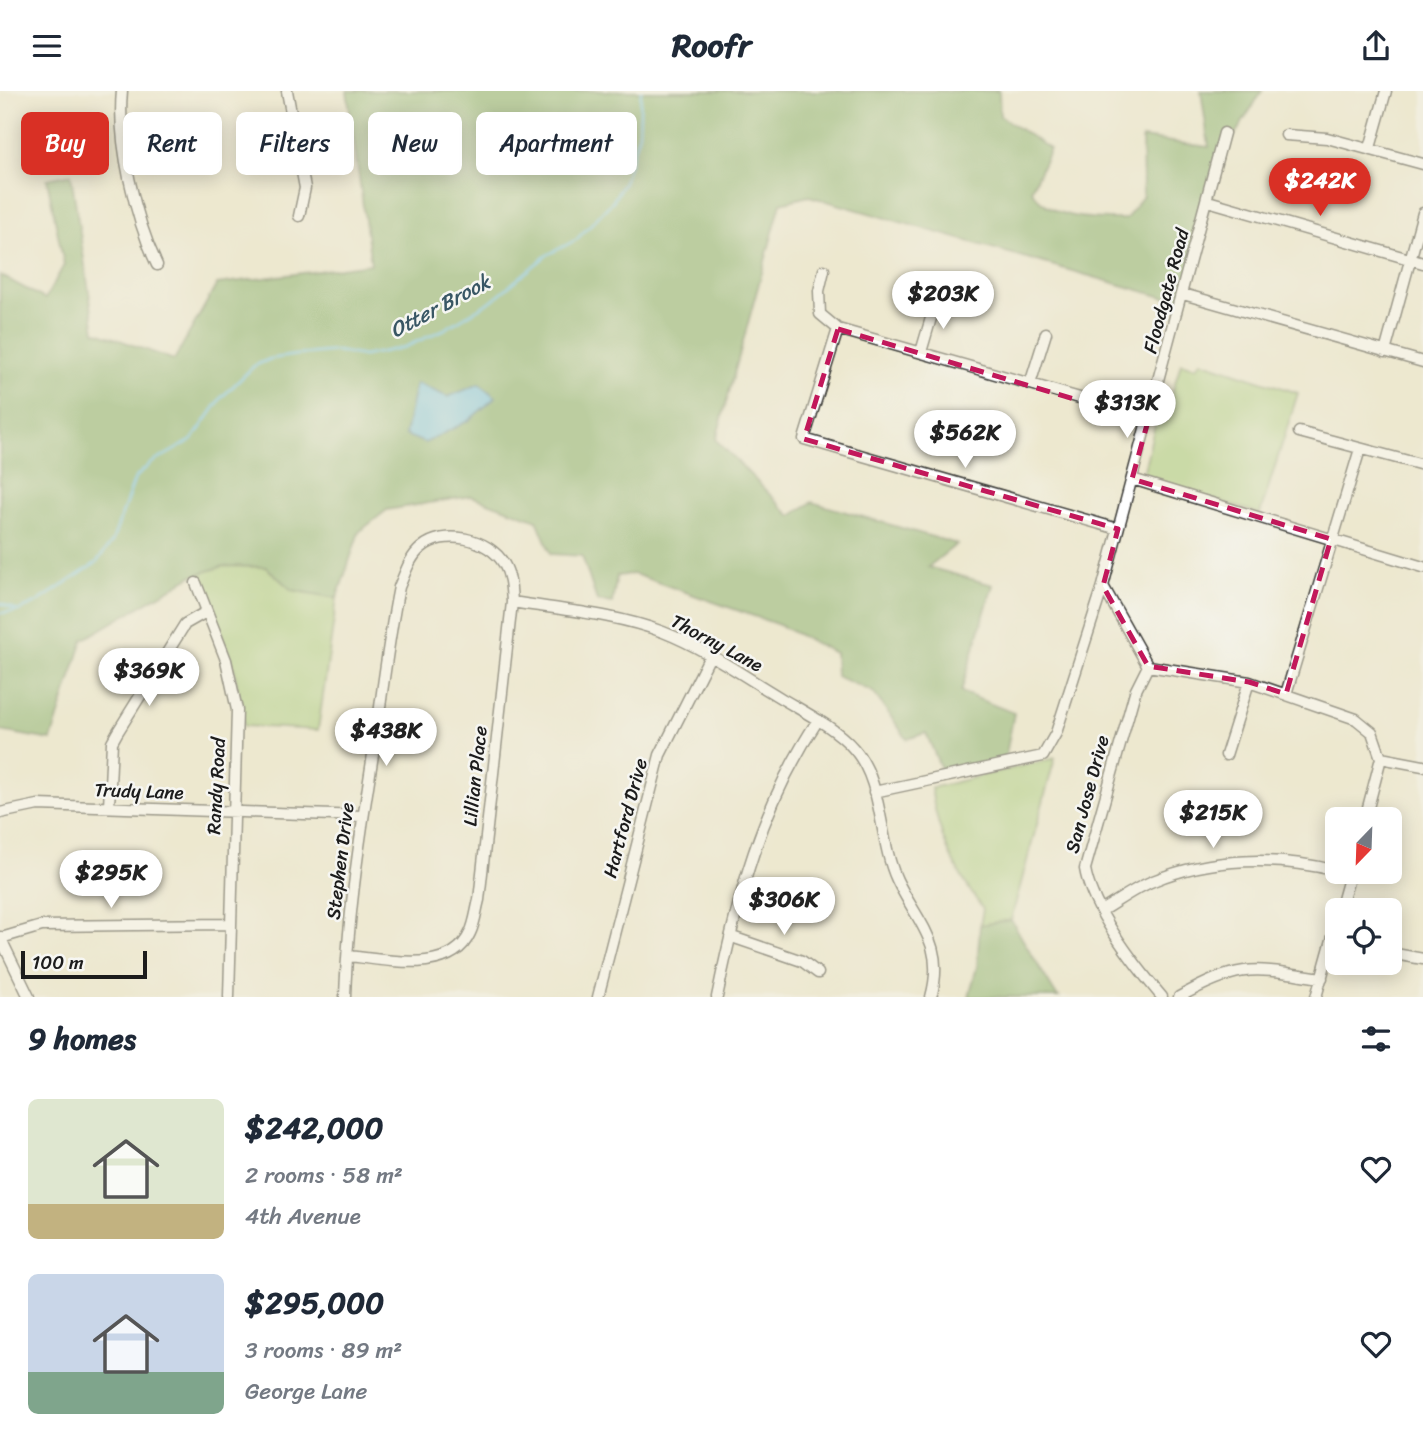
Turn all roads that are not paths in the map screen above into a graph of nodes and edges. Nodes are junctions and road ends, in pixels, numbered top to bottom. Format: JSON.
{"nodes":[{"id":1,"x":122,"y":91,"type":"edge"},
{"id":2,"x":287,"y":91,"type":"edge"},
{"id":3,"x":1386,"y":91,"type":"edge"},
{"id":4,"x":1224,"y":133,"type":"dead end"},
{"id":5,"x":1286,"y":135,"type":"dead end"},
{"id":6,"x":1370,"y":148,"type":"junction"},
{"id":7,"x":1423,"y":164,"type":"edge"},
{"id":8,"x":1208,"y":201,"type":"junction"},
{"id":9,"x":1423,"y":213,"type":"edge"},
{"id":10,"x":299,"y":216,"type":"dead end"},
{"id":11,"x":1410,"y":260,"type":"junction"},
{"id":12,"x":1423,"y":263,"type":"edge"},
{"id":13,"x":156,"y":265,"type":"dead end"},
{"id":14,"x":824,"y":270,"type":"dead end"},
{"id":15,"x":1183,"y":294,"type":"junction"},
{"id":16,"x":936,"y":301,"type":"dead end"},
{"id":17,"x":838,"y":329,"type":"junction"},
{"id":18,"x":1046,"y":333,"type":"dead end"},
{"id":19,"x":921,"y":352,"type":"junction"},
{"id":20,"x":1385,"y":352,"type":"junction"},
{"id":21,"x":1423,"y":362,"type":"edge"},
{"id":22,"x":1030,"y":384,"type":"junction"},
{"id":23,"x":1148,"y":421,"type":"junction"},
{"id":24,"x":1299,"y":432,"type":"dead end"},
{"id":25,"x":1360,"y":449,"type":"junction"},
{"id":26,"x":1423,"y":465,"type":"edge"},
{"id":27,"x":1132,"y":479,"type":"junction"},
{"id":28,"x":1118,"y":530,"type":"junction"},
{"id":29,"x":1331,"y":539,"type":"junction"},
{"id":30,"x":439,"y":540,"type":"joint"},
{"id":31,"x":1423,"y":567,"type":"edge"},
{"id":32,"x":196,"y":583,"type":"dead end"},
{"id":33,"x":1103,"y":586,"type":"junction"},
{"id":34,"x":512,"y":602,"type":"junction"},
{"id":35,"x":206,"y":612,"type":"junction"},
{"id":36,"x":710,"y":656,"type":"junction"},
{"id":37,"x":1148,"y":666,"type":"junction"},
{"id":38,"x":1249,"y":682,"type":"junction"},
{"id":39,"x":1286,"y":695,"type":"junction"},
{"id":40,"x":818,"y":720,"type":"junction"},
{"id":41,"x":1226,"y":755,"type":"dead end"},
{"id":42,"x":1381,"y":758,"type":"junction"},
{"id":43,"x":1423,"y":766,"type":"edge"},
{"id":44,"x":874,"y":792,"type":"junction"},
{"id":45,"x":109,"y":807,"type":"junction"},
{"id":46,"x":1368,"y":807,"type":"edge"},
{"id":47,"x":233,"y":812,"type":"junction"},
{"id":48,"x":0,"y":813,"type":"edge"},
{"id":49,"x":362,"y":816,"type":"junction"},
{"id":50,"x":1325,"y":868,"type":"edge"},
{"id":51,"x":1101,"y":911,"type":"junction"},
{"id":52,"x":229,"y":924,"type":"junction"},
{"id":53,"x":732,"y":937,"type":"junction"},
{"id":54,"x":0,"y":938,"type":"edge"},
{"id":55,"x":348,"y":955,"type":"junction"},
{"id":56,"x":1402,"y":955,"type":"edge"},
{"id":57,"x":1423,"y":959,"type":"edge"},
{"id":58,"x":1325,"y":970,"type":"edge"},
{"id":59,"x":818,"y":973,"type":"dead end"},
{"id":60,"x":1322,"y":978,"type":"junction"},
{"id":61,"x":29,"y":997,"type":"edge"},
{"id":62,"x":229,"y":997,"type":"edge"},
{"id":63,"x":345,"y":997,"type":"edge"},
{"id":64,"x":598,"y":997,"type":"edge"},
{"id":65,"x":717,"y":997,"type":"edge"},
{"id":66,"x":931,"y":997,"type":"edge"},
{"id":67,"x":1162,"y":997,"type":"edge"},
{"id":68,"x":1179,"y":997,"type":"edge"},
{"id":69,"x":1316,"y":997,"type":"edge"}],
"edges":[{"from":1,"to":13,"type":"street"},
{"from":2,"to":10,"type":"street"},
{"from":3,"to":6,"type":"street"},
{"from":4,"to":8,"type":"street","name":"Floodgate Road"},
{"from":5,"to":6,"type":"street"},
{"from":6,"to":7,"type":"street"},
{"from":8,"to":11,"type":"street"},
{"from":8,"to":15,"type":"street","name":"Floodgate Road"},
{"from":9,"to":11,"type":"street"},
{"from":11,"to":12,"type":"street"},
{"from":11,"to":20,"type":"street"},
{"from":14,"to":17,"type":"street"},
{"from":15,"to":20,"type":"street"},
{"from":15,"to":23,"type":"street","name":"Floodgate Road"},
{"from":16,"to":19,"type":"street"},
{"from":17,"to":19,"type":"street"},
{"from":17,"to":28,"type":"street"},
{"from":18,"to":22,"type":"street"},
{"from":19,"to":22,"type":"street"},
{"from":20,"to":21,"type":"street"},
{"from":22,"to":23,"type":"street"},
{"from":23,"to":27,"type":"street","name":"Floodgate Road"},
{"from":24,"to":25,"type":"street"},
{"from":25,"to":26,"type":"street"},
{"from":25,"to":29,"type":"street"},
{"from":27,"to":28,"type":"street","name":"Floodgate Road"},
{"from":27,"to":29,"type":"street"},
{"from":28,"to":33,"type":"street","name":"Floodgate Road"},
{"from":29,"to":31,"type":"street"},
{"from":29,"to":39,"type":"street"},
{"from":30,"to":34,"type":"street","name":"Lillian Place"},
{"from":30,"to":49,"type":"street","name":"Stephen Drive"},
{"from":32,"to":35,"type":"street","name":"Randy Road"},
{"from":33,"to":37,"type":"street"},
{"from":33,"to":44,"type":"street","name":"Floodgate Road"},
{"from":34,"to":36,"type":"street","name":"Thorny Lane"},
{"from":34,"to":55,"type":"street","name":"Lillian Place"},
{"from":35,"to":45,"type":"street"},
{"from":35,"to":47,"type":"street","name":"Randy Road"},
{"from":36,"to":40,"type":"street","name":"Thorny Lane"},
{"from":36,"to":64,"type":"street","name":"Hartford Drive"},
{"from":37,"to":38,"type":"street"},
{"from":37,"to":51,"type":"street","name":"San Jose Drive"},
{"from":38,"to":39,"type":"street"},
{"from":38,"to":41,"type":"street"},
{"from":39,"to":42,"type":"street"},
{"from":40,"to":44,"type":"street","name":"Thorny Lane"},
{"from":40,"to":53,"type":"street"},
{"from":42,"to":43,"type":"street"},
{"from":42,"to":46,"type":"street"},
{"from":44,"to":66,"type":"street"},
{"from":45,"to":47,"type":"street","name":"Trudy Lane"},
{"from":45,"to":48,"type":"street","name":"Trudy Lane"},
{"from":47,"to":49,"type":"street","name":"Trudy Lane"},
{"from":47,"to":52,"type":"street","name":"Randy Road"},
{"from":49,"to":55,"type":"street","name":"Stephen Drive"},
{"from":50,"to":51,"type":"street"},
{"from":51,"to":67,"type":"street","name":"San Jose Drive"},
{"from":52,"to":54,"type":"street"},
{"from":52,"to":62,"type":"street","name":"Randy Road"},
{"from":53,"to":59,"type":"street"},
{"from":53,"to":65,"type":"street"},
{"from":54,"to":61,"type":"street"},
{"from":55,"to":63,"type":"street","name":"Stephen Drive"},
{"from":56,"to":57,"type":"street"},
{"from":58,"to":60,"type":"street"},
{"from":60,"to":68,"type":"street"},
{"from":60,"to":69,"type":"street"}]}
